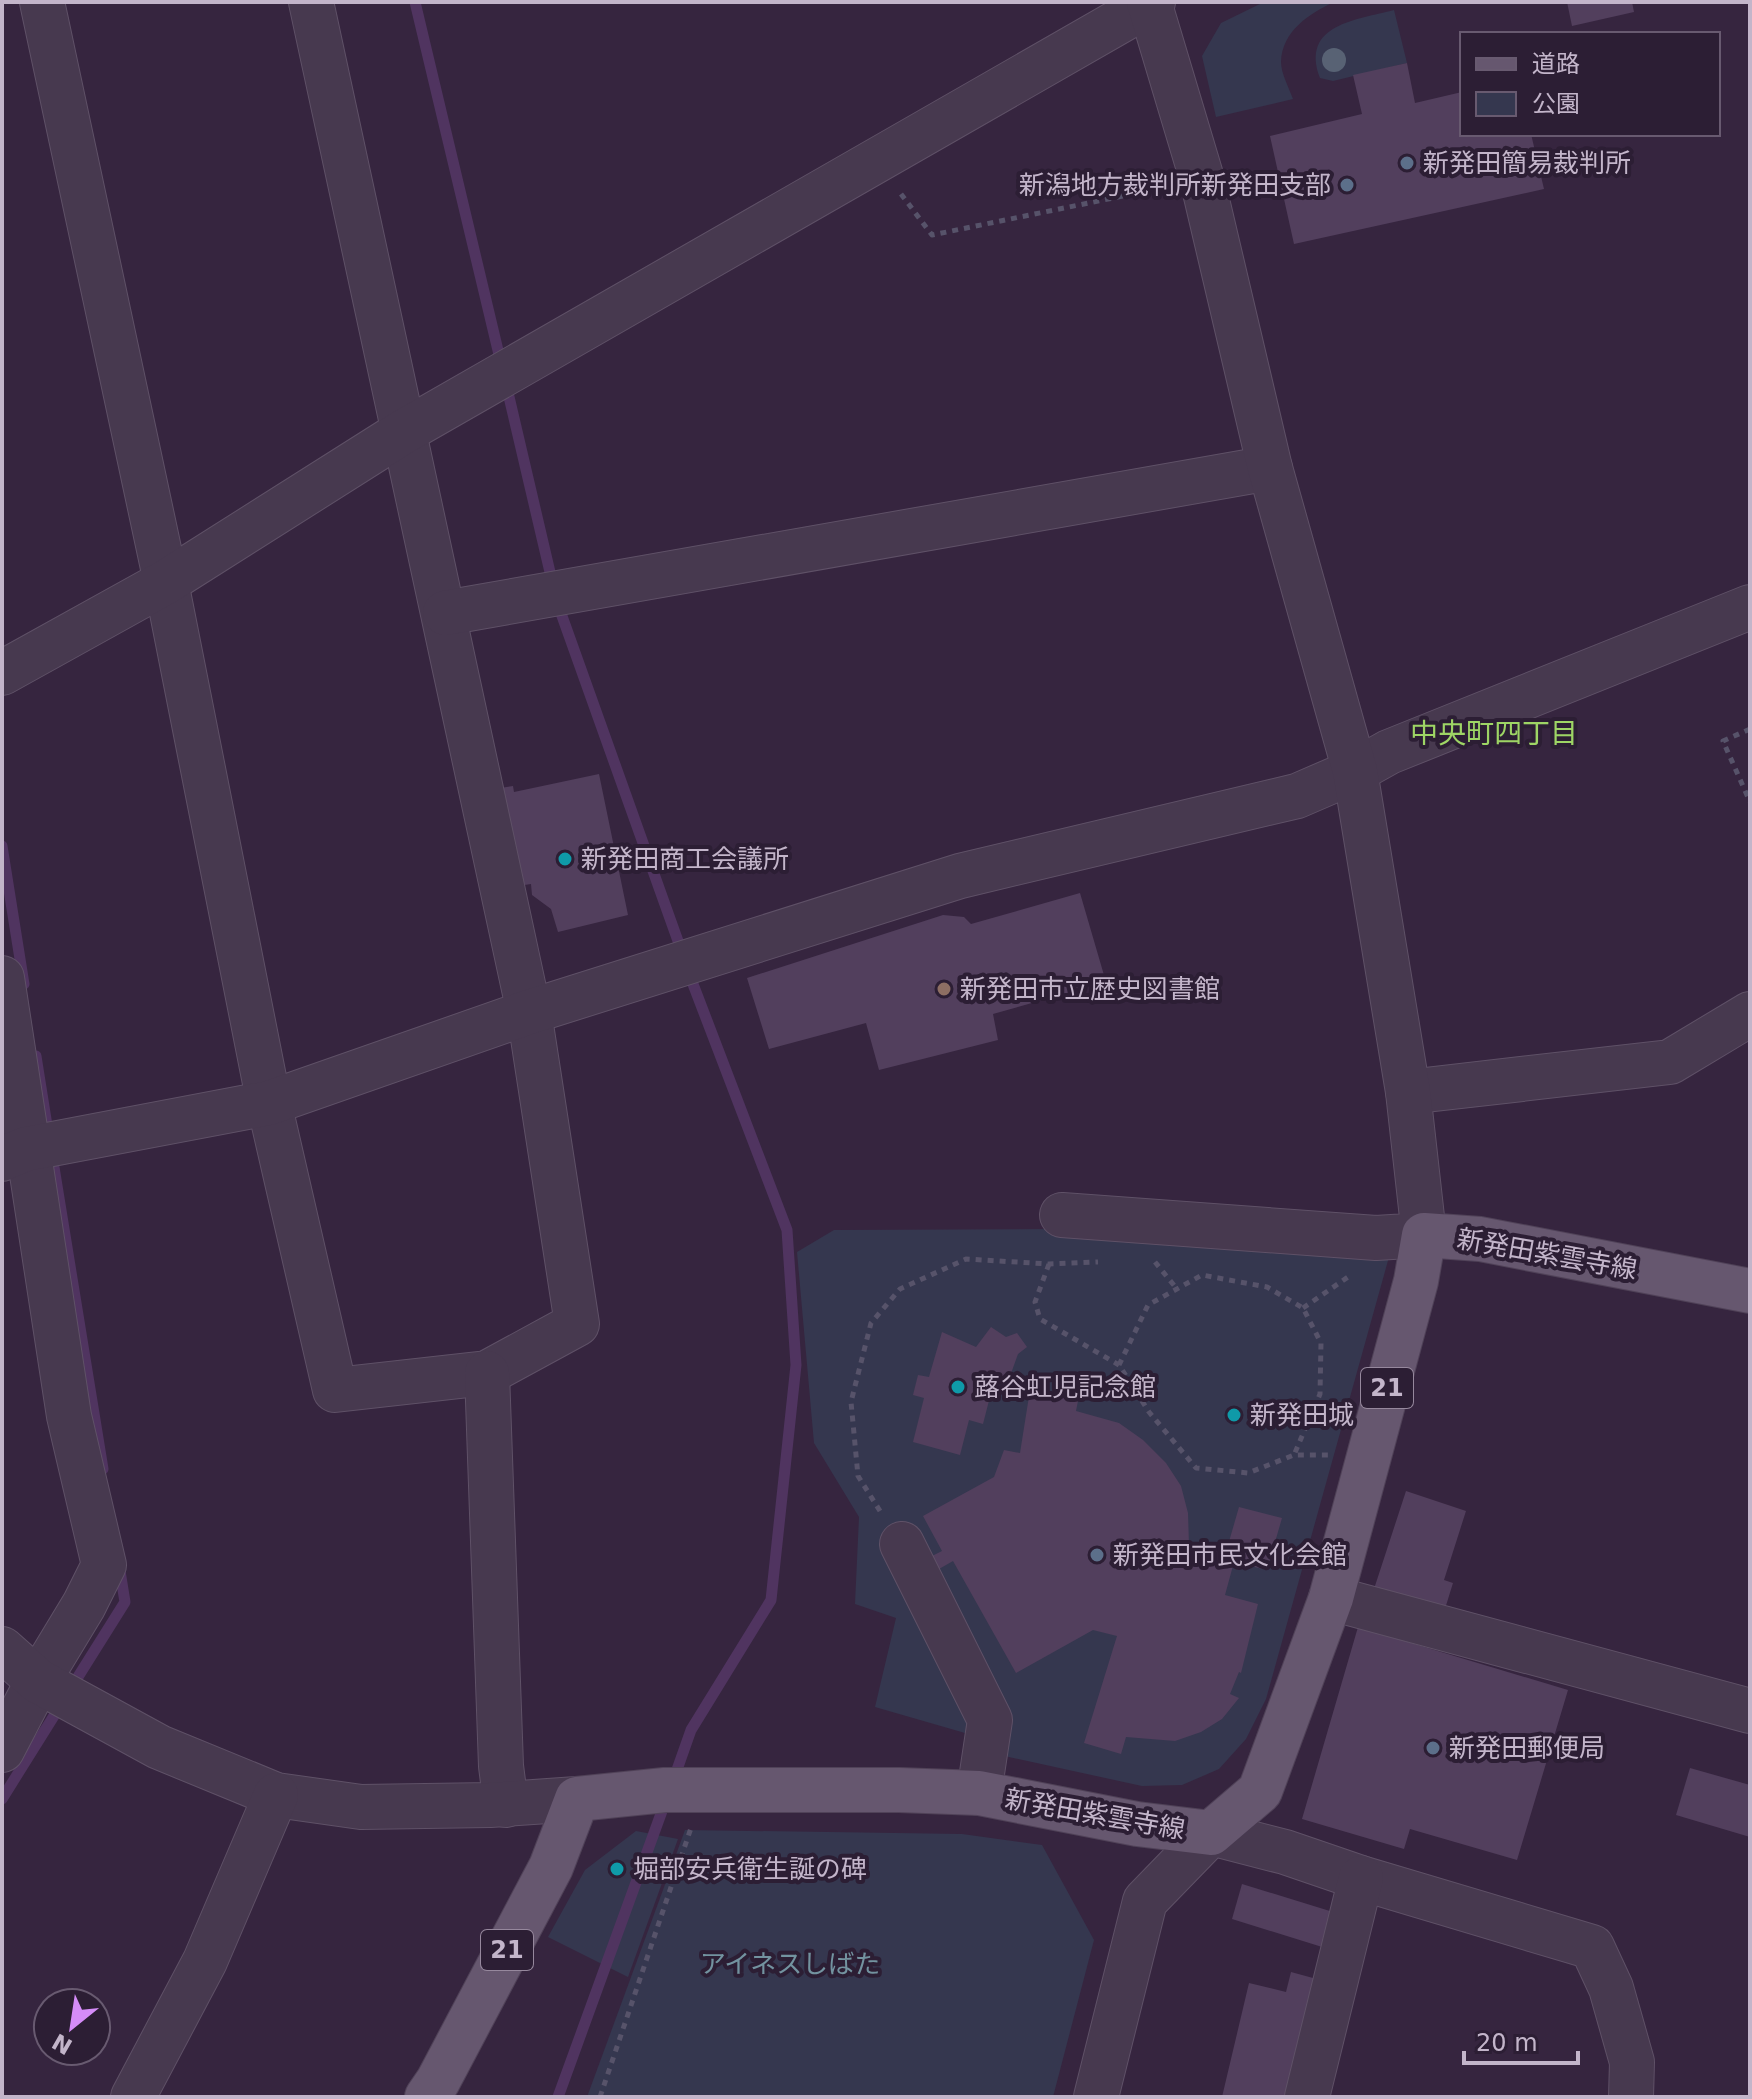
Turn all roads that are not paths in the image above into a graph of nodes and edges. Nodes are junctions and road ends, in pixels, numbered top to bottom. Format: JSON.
{"nodes":[{"id":1,"x":42,"y":2,"type":"edge"},
{"id":2,"x":311,"y":2,"type":"edge"},
{"id":3,"x":1151,"y":3,"type":"edge"},
{"id":4,"x":403,"y":432,"type":"junction"},
{"id":5,"x":1270,"y":468,"type":"junction"},
{"id":6,"x":166,"y":582,"type":"junction"},
{"id":7,"x":1750,"y":607,"type":"edge"},
{"id":8,"x":445,"y":613,"type":"junction"},
{"id":9,"x":2,"y":673,"type":"edge"},
{"id":10,"x":1355,"y":771,"type":"junction"},
{"id":11,"x":2,"y":978,"type":"edge"},
{"id":12,"x":529,"y":1012,"type":"junction"},
{"id":13,"x":1750,"y":1014,"type":"edge"},
{"id":14,"x":1408,"y":1092,"type":"junction"},
{"id":15,"x":269,"y":1103,"type":"junction"},
{"id":16,"x":14,"y":1154,"type":"edge"},
{"id":17,"x":1062,"y":1215,"type":"dead end"},
{"id":18,"x":1424,"y":1235,"type":"junction"},
{"id":19,"x":1750,"y":1291,"type":"edge"},
{"id":20,"x":487,"y":1373,"type":"junction"},
{"id":21,"x":902,"y":1544,"type":"road end"},
{"id":22,"x":1331,"y":1598,"type":"junction"},
{"id":23,"x":2,"y":1649,"type":"edge"},
{"id":24,"x":38,"y":1681,"type":"junction"},
{"id":25,"x":1750,"y":1711,"type":"edge"},
{"id":26,"x":2,"y":1750,"type":"edge"},
{"id":27,"x":979,"y":1793,"type":"junction"},
{"id":28,"x":276,"y":1795,"type":"junction"},
{"id":29,"x":577,"y":1799,"type":"junction"},
{"id":30,"x":506,"y":1805,"type":"junction"},
{"id":31,"x":1211,"y":1833,"type":"junction"},
{"id":32,"x":1361,"y":1878,"type":"junction"},
{"id":33,"x":133,"y":2097,"type":"edge"},
{"id":34,"x":427,"y":2097,"type":"edge"},
{"id":35,"x":1096,"y":2097,"type":"edge"},
{"id":36,"x":1307,"y":2097,"type":"edge"},
{"id":37,"x":1631,"y":2097,"type":"edge"}],
"edges":[{"from":1,"to":6,"type":"street"},
{"from":2,"to":4,"type":"street"},
{"from":3,"to":4,"type":"street"},
{"from":3,"to":5,"type":"street"},
{"from":4,"to":6,"type":"street"},
{"from":4,"to":8,"type":"street"},
{"from":5,"to":8,"type":"street"},
{"from":5,"to":10,"type":"street"},
{"from":6,"to":9,"type":"street"},
{"from":6,"to":15,"type":"street"},
{"from":7,"to":10,"type":"street"},
{"from":8,"to":12,"type":"street"},
{"from":10,"to":12,"type":"street"},
{"from":10,"to":14,"type":"street"},
{"from":11,"to":16,"type":"street"},
{"from":12,"to":15,"type":"street"},
{"from":12,"to":20,"type":"street"},
{"from":13,"to":14,"type":"street"},
{"from":14,"to":18,"type":"street"},
{"from":15,"to":16,"type":"street"},
{"from":15,"to":20,"type":"street"},
{"from":16,"to":24,"type":"street"},
{"from":17,"to":18,"type":"street"},
{"from":18,"to":19,"type":"main road","name":"新発田紫雲寺線"},
{"from":18,"to":22,"type":"main road","name":"新発田紫雲寺線","number":"21"},
{"from":20,"to":30,"type":"street"},
{"from":21,"to":27,"type":"street"},
{"from":22,"to":25,"type":"street"},
{"from":22,"to":31,"type":"main road","name":"新発田紫雲寺線","number":"21"},
{"from":23,"to":24,"type":"street"},
{"from":24,"to":26,"type":"street"},
{"from":24,"to":28,"type":"street"},
{"from":27,"to":29,"type":"main road","name":"新発田紫雲寺線"},
{"from":27,"to":31,"type":"main road","name":"新発田紫雲寺線"},
{"from":28,"to":30,"type":"street"},
{"from":28,"to":33,"type":"street"},
{"from":29,"to":30,"type":"street"},
{"from":29,"to":34,"type":"main road","number":"21"},
{"from":31,"to":32,"type":"street"},
{"from":31,"to":35,"type":"street"},
{"from":32,"to":36,"type":"street"},
{"from":32,"to":37,"type":"street"}]}
